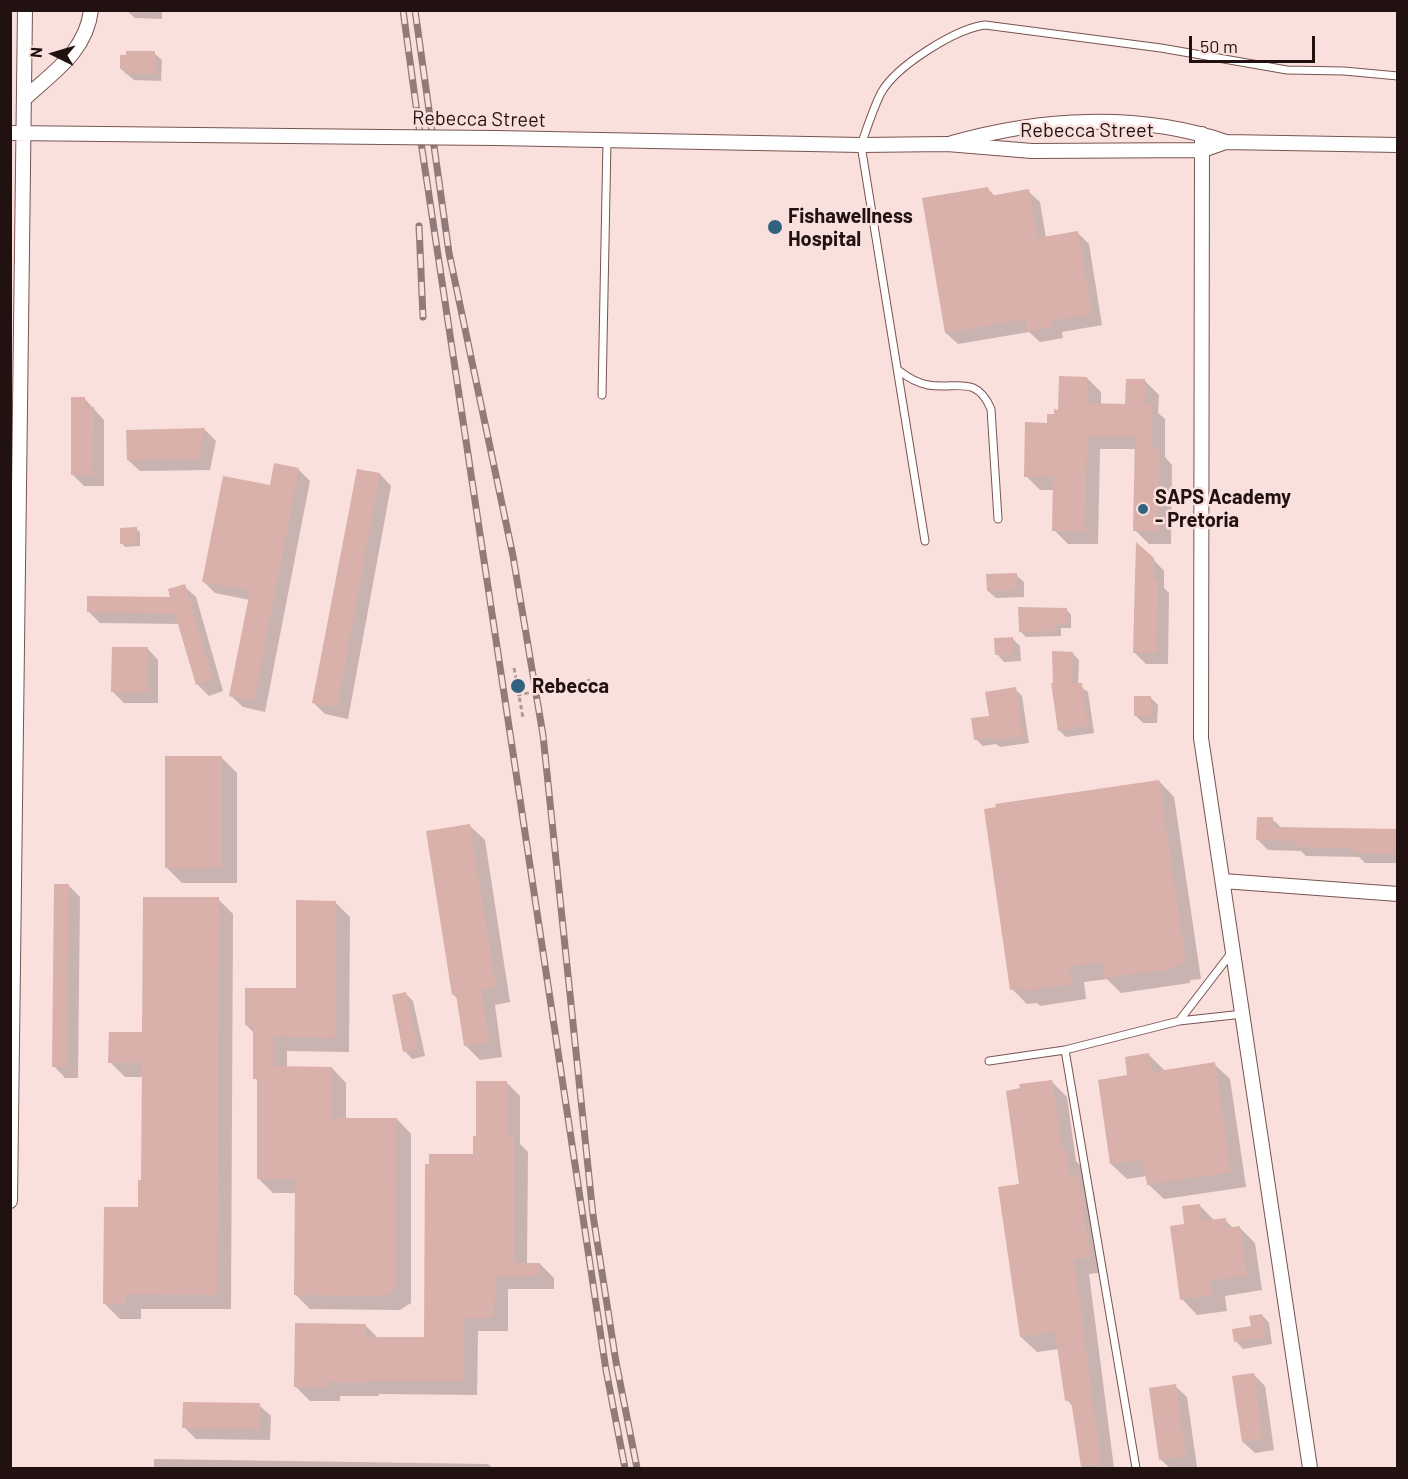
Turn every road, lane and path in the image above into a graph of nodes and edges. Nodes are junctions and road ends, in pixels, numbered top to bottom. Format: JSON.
{"nodes":[{"id":1,"x":25,"y":10,"type":"edge"},
{"id":2,"x":91,"y":10,"type":"edge"},
{"id":3,"x":1398,"y":76,"type":"edge"},
{"id":4,"x":24,"y":99,"type":"junction"},
{"id":5,"x":17,"y":133,"type":"edge"},
{"id":6,"x":1202,"y":134,"type":"junction"},
{"id":7,"x":607,"y":141,"type":"junction"},
{"id":8,"x":1226,"y":142,"type":"junction"},
{"id":9,"x":947,"y":144,"type":"junction"},
{"id":10,"x":1398,"y":145,"type":"edge"},
{"id":11,"x":861,"y":146,"type":"junction"},
{"id":12,"x":1203,"y":150,"type":"junction"},
{"id":13,"x":898,"y":370,"type":"junction"},
{"id":14,"x":602,"y":395,"type":"dead end"},
{"id":15,"x":998,"y":519,"type":"dead end"},
{"id":16,"x":925,"y":541,"type":"dead end"},
{"id":17,"x":514,"y":668,"type":"dead end"},
{"id":18,"x":590,"y":680,"type":"dead end"},
{"id":19,"x":517,"y":695,"type":"junction"},
{"id":20,"x":523,"y":718,"type":"dead end"},
{"id":21,"x":13,"y":767,"type":"edge"},
{"id":22,"x":1223,"y":881,"type":"junction"},
{"id":23,"x":1398,"y":894,"type":"edge"},
{"id":24,"x":1233,"y":950,"type":"junction"},
{"id":25,"x":1243,"y":1014,"type":"junction"},
{"id":26,"x":1179,"y":1021,"type":"junction"},
{"id":27,"x":1065,"y":1050,"type":"junction"},
{"id":28,"x":989,"y":1061,"type":"dead end"},
{"id":29,"x":10,"y":1202,"type":"edge"},
{"id":30,"x":1136,"y":1468,"type":"edge"},
{"id":31,"x":1310,"y":1468,"type":"edge"}],
"edges":[{"from":1,"to":4,"type":"street"},
{"from":2,"to":4,"type":"street"},
{"from":3,"to":11,"type":"lane"},
{"from":4,"to":5,"type":"street"},
{"from":5,"to":7,"type":"street","name":"Rebecca Street","bridge":true},
{"from":5,"to":21,"type":"street"},
{"from":6,"to":8,"type":"street","name":"Rebecca Street"},
{"from":6,"to":9,"type":"street","name":"Rebecca Street"},
{"from":6,"to":12,"type":"street"},
{"from":7,"to":11,"type":"street","name":"Rebecca Street"},
{"from":7,"to":14,"type":"lane"},
{"from":8,"to":10,"type":"street","name":"Rebecca Street"},
{"from":8,"to":12,"type":"street","name":"Rebecca Street"},
{"from":9,"to":11,"type":"street","name":"Rebecca Street"},
{"from":9,"to":12,"type":"street","name":"Rebecca Street"},
{"from":11,"to":13,"type":"lane"},
{"from":12,"to":22,"type":"street"},
{"from":13,"to":15,"type":"lane"},
{"from":13,"to":16,"type":"lane"},
{"from":17,"to":19,"type":"path"},
{"from":18,"to":19,"type":"path","bridge":true},
{"from":19,"to":20,"type":"path"},
{"from":21,"to":29,"type":"street"},
{"from":22,"to":23,"type":"street"},
{"from":22,"to":24,"type":"street"},
{"from":24,"to":25,"type":"street"},
{"from":24,"to":26,"type":"lane"},
{"from":25,"to":26,"type":"lane"},
{"from":25,"to":31,"type":"street"},
{"from":26,"to":27,"type":"lane"},
{"from":27,"to":28,"type":"lane"},
{"from":27,"to":30,"type":"lane"}]}
